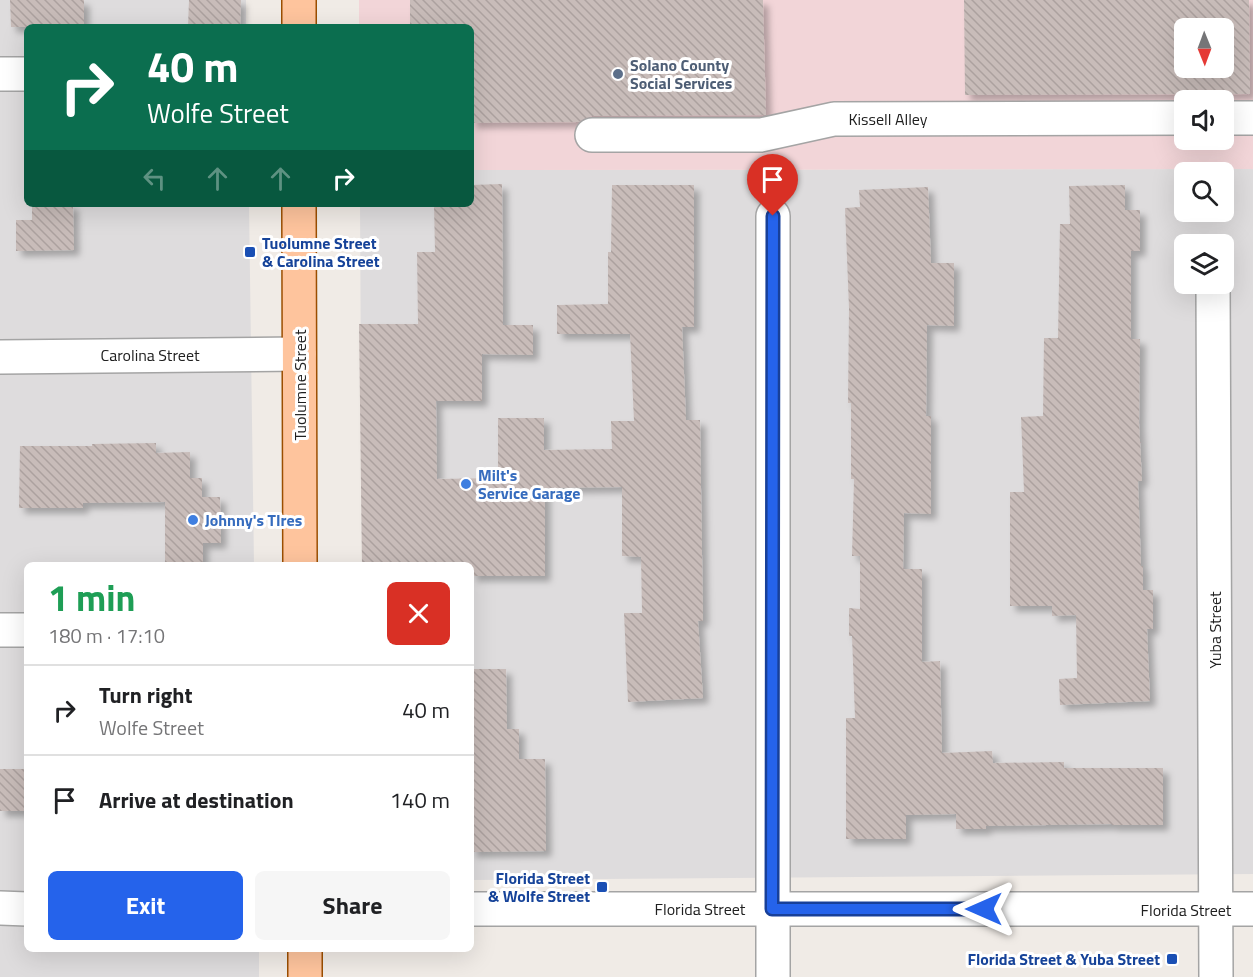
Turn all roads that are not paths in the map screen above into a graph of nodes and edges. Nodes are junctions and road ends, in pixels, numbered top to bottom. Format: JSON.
{"nodes":[{"id":1,"x":299,"y":0,"type":"edge"},
{"id":2,"x":299,"y":24,"type":"edge"},
{"id":3,"x":0,"y":74,"type":"edge"},
{"id":4,"x":24,"y":74,"type":"edge"},
{"id":5,"x":1174,"y":118,"type":"edge"},
{"id":6,"x":1234,"y":118,"type":"edge"},
{"id":7,"x":1253,"y":118,"type":"edge"},
{"id":8,"x":592,"y":135,"type":"dead end"},
{"id":9,"x":299,"y":207,"type":"edge"},
{"id":10,"x":773,"y":216,"type":"dead end"},
{"id":11,"x":1213,"y":294,"type":"edge"},
{"id":12,"x":300,"y":354,"type":"junction"},
{"id":13,"x":0,"y":357,"type":"edge"},
{"id":14,"x":300,"y":562,"type":"edge"},
{"id":15,"x":0,"y":630,"type":"edge"},
{"id":16,"x":24,"y":630,"type":"edge"},
{"id":17,"x":0,"y":909,"type":"edge"},
{"id":18,"x":24,"y":909,"type":"edge"},
{"id":19,"x":474,"y":909,"type":"edge"},
{"id":20,"x":772,"y":909,"type":"junction"},
{"id":21,"x":1216,"y":909,"type":"junction"},
{"id":22,"x":1253,"y":909,"type":"edge"},
{"id":23,"x":304,"y":952,"type":"edge"},
{"id":24,"x":305,"y":977,"type":"edge"},
{"id":25,"x":773,"y":977,"type":"edge"},
{"id":26,"x":1216,"y":977,"type":"edge"}],
"edges":[{"from":1,"to":2,"type":"main road"},
{"from":3,"to":4,"type":"street"},
{"from":5,"to":8,"type":"street","name":"Kissell Alley"},
{"from":6,"to":7,"type":"street"},
{"from":9,"to":12,"type":"main road","name":"Tuolumne Street"},
{"from":10,"to":20,"type":"street"},
{"from":11,"to":21,"type":"street","name":"Yuba Street"},
{"from":12,"to":13,"type":"street","name":"Carolina Street"},
{"from":12,"to":14,"type":"main road","name":"Tuolumne Street"},
{"from":15,"to":16,"type":"street"},
{"from":17,"to":18,"type":"street"},
{"from":19,"to":20,"type":"street","name":"Florida Street"},
{"from":20,"to":21,"type":"street","name":"Florida Street"},
{"from":20,"to":25,"type":"street"},
{"from":21,"to":22,"type":"street","name":"Florida Street"},
{"from":21,"to":26,"type":"street","name":"Yuba Street"},
{"from":23,"to":24,"type":"main road"}]}
